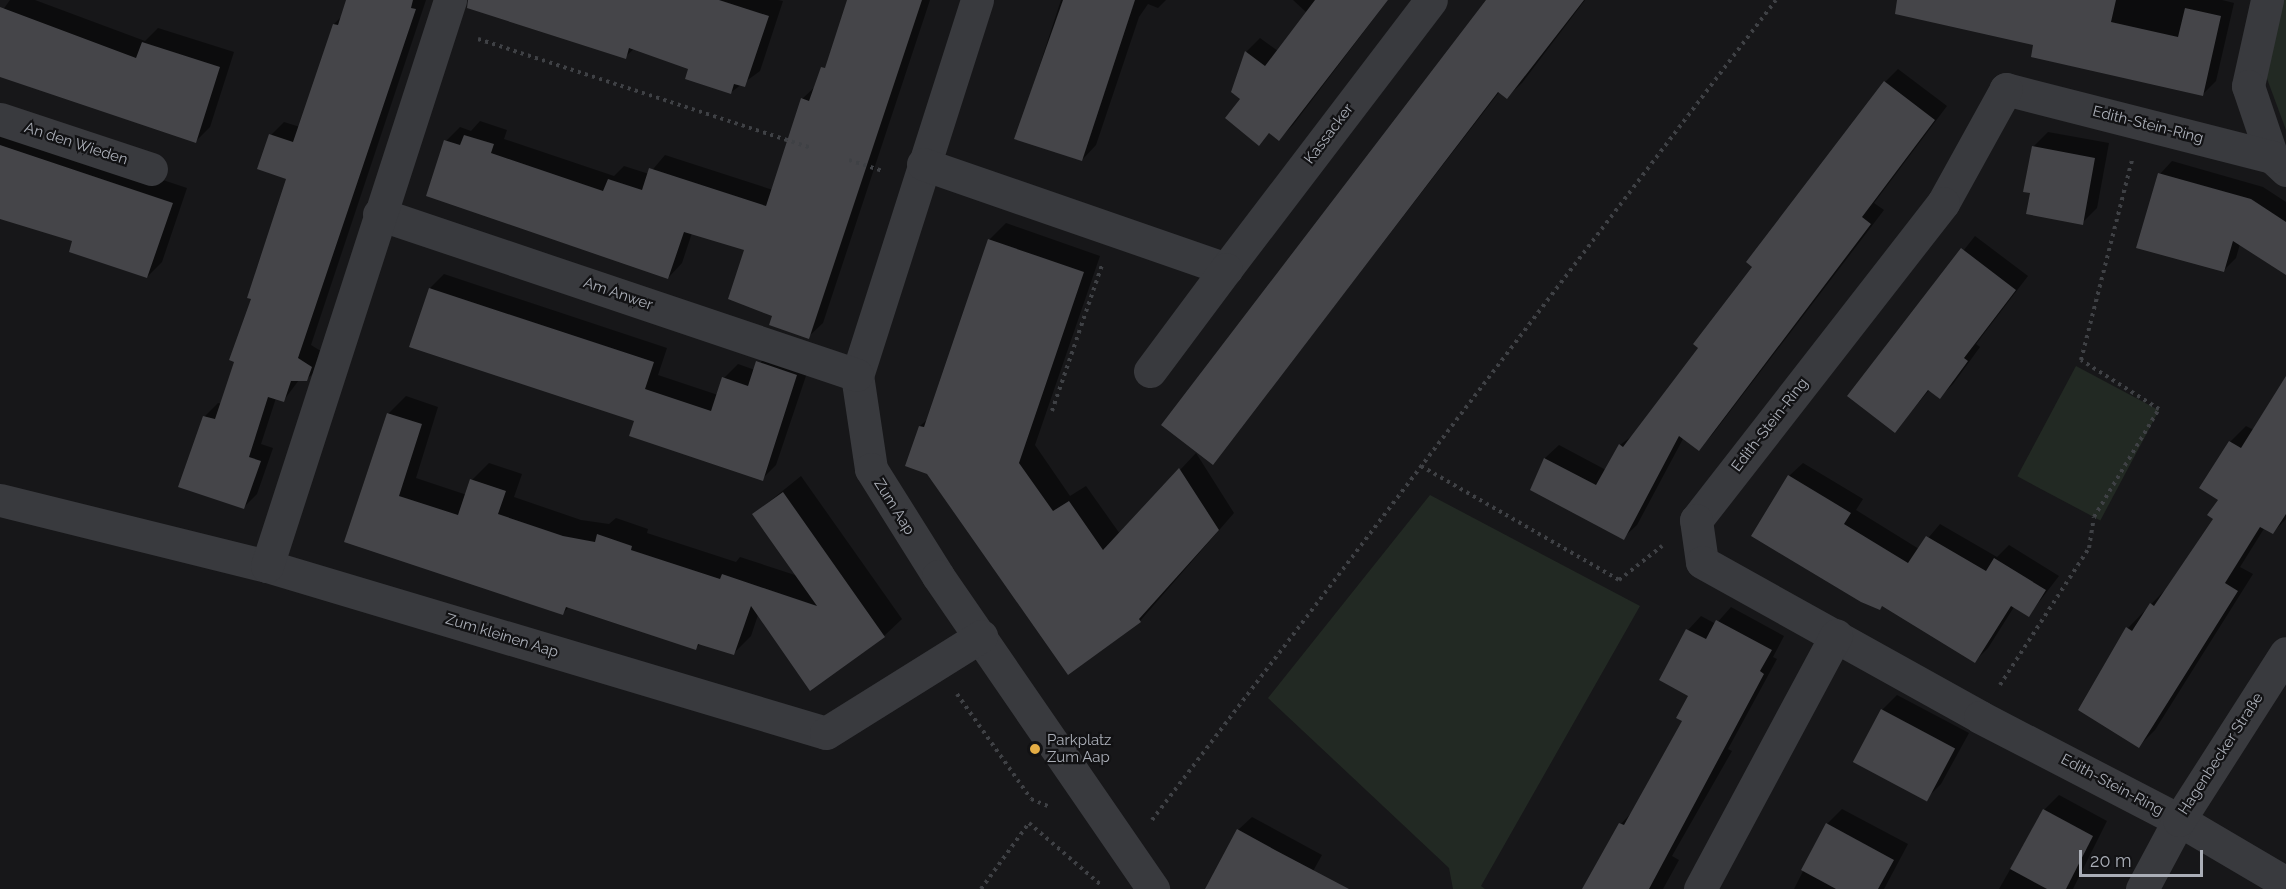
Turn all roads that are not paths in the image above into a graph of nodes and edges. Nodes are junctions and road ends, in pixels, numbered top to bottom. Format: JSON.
{"nodes":[{"id":1,"x":977,"y":0,"type":"edge"},
{"id":2,"x":1431,"y":0,"type":"edge"},
{"id":3,"x":2267,"y":0,"type":"edge"},
{"id":4,"x":445,"y":13,"type":"edge"},
{"id":5,"x":0,"y":119,"type":"edge"},
{"id":6,"x":2279,"y":163,"type":"edge"},
{"id":7,"x":923,"y":164,"type":"junction"},
{"id":8,"x":151,"y":169,"type":"dead end"},
{"id":9,"x":379,"y":214,"type":"junction"},
{"id":10,"x":1226,"y":269,"type":"junction"},
{"id":11,"x":1150,"y":371,"type":"dead end"},
{"id":12,"x":856,"y":375,"type":"junction"},
{"id":13,"x":0,"y":500,"type":"edge"},
{"id":14,"x":267,"y":566,"type":"junction"},
{"id":15,"x":1836,"y":635,"type":"junction"},
{"id":16,"x":981,"y":636,"type":"junction"},
{"id":17,"x":2286,"y":653,"type":"edge"},
{"id":18,"x":2179,"y":820,"type":"junction"},
{"id":19,"x":2286,"y":883,"type":"edge"},
{"id":20,"x":1153,"y":889,"type":"edge"},
{"id":21,"x":1700,"y":889,"type":"edge"},
{"id":22,"x":2142,"y":889,"type":"edge"}],
"edges":[{"from":1,"to":7,"type":"street","name":"Zum Aap"},
{"from":2,"to":10,"type":"street","name":"Kassacker"},
{"from":3,"to":6,"type":"street"},
{"from":4,"to":9,"type":"street"},
{"from":5,"to":8,"type":"street","name":"An den Wieden"},
{"from":6,"to":15,"type":"street","name":"Edith-Stein-Ring"},
{"from":7,"to":10,"type":"street"},
{"from":7,"to":12,"type":"street","name":"Zum Aap"},
{"from":9,"to":12,"type":"street","name":"Am Anwer"},
{"from":9,"to":14,"type":"street"},
{"from":10,"to":11,"type":"street","name":"Kassacker"},
{"from":12,"to":16,"type":"street","name":"Zum Aap"},
{"from":13,"to":14,"type":"street","name":"Zum kleinen Aap"},
{"from":14,"to":16,"type":"street","name":"Zum kleinen Aap"},
{"from":15,"to":18,"type":"street","name":"Edith-Stein-Ring"},
{"from":15,"to":21,"type":"street"},
{"from":16,"to":20,"type":"street","name":"Zum Aap"},
{"from":17,"to":18,"type":"street","name":"Hagenbecker Straße"},
{"from":18,"to":19,"type":"street","name":"Edith-Stein-Ring"},
{"from":18,"to":22,"type":"street","name":"Hagenbecker Straße"}]}
